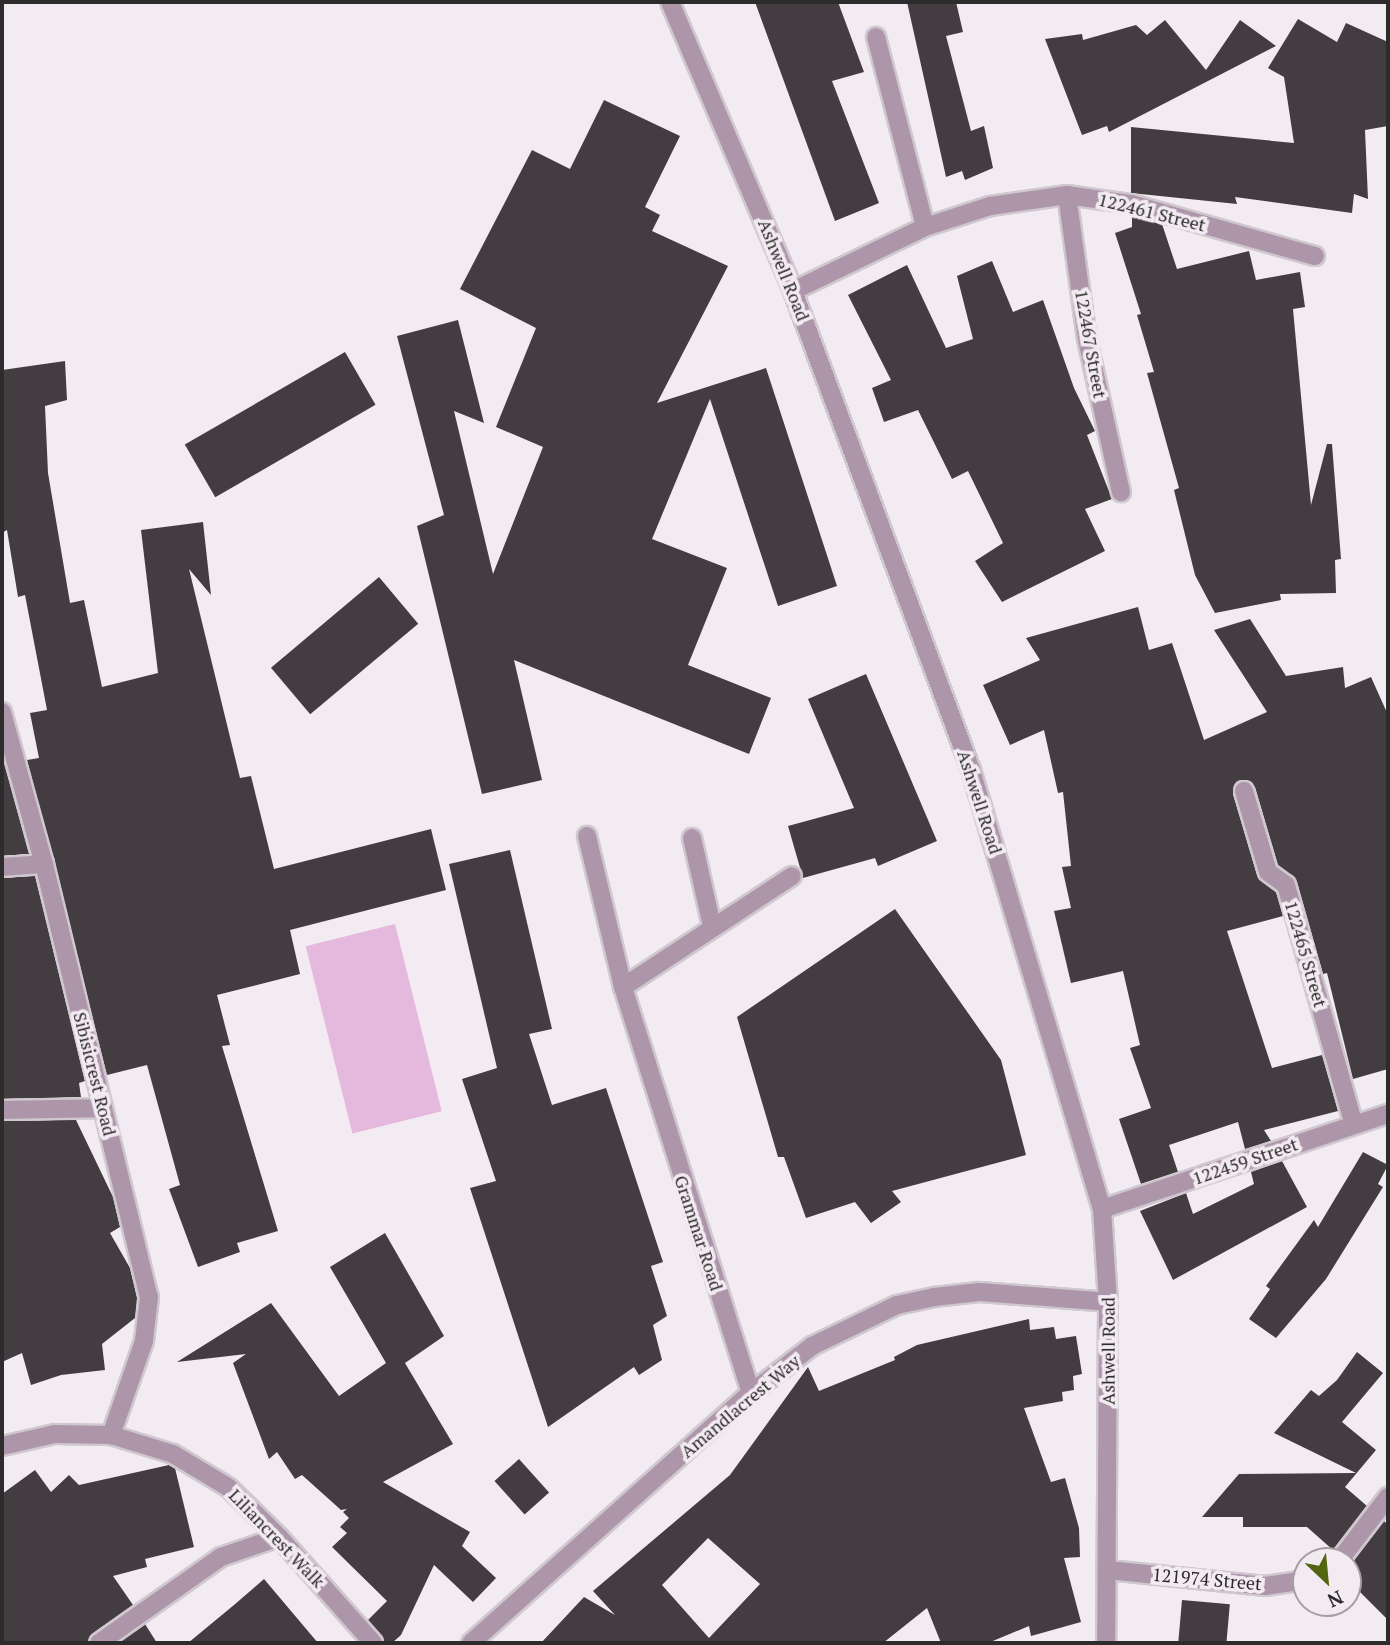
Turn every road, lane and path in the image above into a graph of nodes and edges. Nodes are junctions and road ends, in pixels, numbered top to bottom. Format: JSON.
{"nodes":[{"id":1,"x":670,"y":2,"type":"edge"},
{"id":2,"x":876,"y":37,"type":"dead end"},
{"id":3,"x":1067,"y":195,"type":"junction"},
{"id":4,"x":925,"y":227,"type":"junction"},
{"id":5,"x":1315,"y":256,"type":"dead end"},
{"id":6,"x":793,"y":291,"type":"junction"},
{"id":7,"x":1121,"y":492,"type":"dead end"},
{"id":8,"x":2,"y":712,"type":"edge"},
{"id":9,"x":1244,"y":791,"type":"dead end"},
{"id":10,"x":587,"y":836,"type":"dead end"},
{"id":11,"x":692,"y":838,"type":"dead end"},
{"id":12,"x":44,"y":864,"type":"junction"},
{"id":13,"x":2,"y":867,"type":"edge"},
{"id":14,"x":792,"y":876,"type":"dead end"},
{"id":15,"x":712,"y":926,"type":"junction"},
{"id":16,"x":623,"y":987,"type":"junction"},
{"id":17,"x":103,"y":1108,"type":"junction"},
{"id":18,"x":2,"y":1110,"type":"edge"},
{"id":19,"x":1388,"y":1114,"type":"edge"},
{"id":20,"x":1354,"y":1125,"type":"junction"},
{"id":21,"x":1102,"y":1209,"type":"junction"},
{"id":22,"x":1108,"y":1302,"type":"junction"},
{"id":23,"x":751,"y":1393,"type":"junction"},
{"id":24,"x":111,"y":1435,"type":"junction"},
{"id":25,"x":2,"y":1446,"type":"edge"},
{"id":26,"x":1388,"y":1497,"type":"edge"},
{"id":27,"x":279,"y":1537,"type":"junction"},
{"id":28,"x":1350,"y":1547,"type":"edge"},
{"id":29,"x":1108,"y":1570,"type":"junction"},
{"id":30,"x":1292,"y":1582,"type":"edge"},
{"id":31,"x":99,"y":1643,"type":"edge"},
{"id":32,"x":373,"y":1643,"type":"edge"},
{"id":33,"x":471,"y":1643,"type":"edge"},
{"id":34,"x":1106,"y":1643,"type":"edge"}],
"edges":[{"from":1,"to":6,"type":"street","name":"Ashwell Road"},
{"from":2,"to":4,"type":"street"},
{"from":3,"to":4,"type":"street","name":"122461 Street"},
{"from":3,"to":5,"type":"street","name":"122461 Street"},
{"from":3,"to":7,"type":"street","name":"122467 Street"},
{"from":4,"to":6,"type":"street","name":"122461 Street"},
{"from":6,"to":21,"type":"street","name":"Ashwell Road"},
{"from":8,"to":12,"type":"street","name":"Sibisicrest Road"},
{"from":9,"to":20,"type":"street","name":"122465 Street"},
{"from":10,"to":16,"type":"street","name":"Grammar Road"},
{"from":11,"to":15,"type":"street"},
{"from":12,"to":13,"type":"street"},
{"from":12,"to":17,"type":"street","name":"Sibisicrest Road"},
{"from":14,"to":15,"type":"street"},
{"from":15,"to":16,"type":"street"},
{"from":16,"to":23,"type":"street","name":"Grammar Road"},
{"from":17,"to":18,"type":"street"},
{"from":17,"to":24,"type":"street","name":"Sibisicrest Road"},
{"from":19,"to":20,"type":"street","name":"122459 Street"},
{"from":20,"to":21,"type":"street","name":"122459 Street"},
{"from":21,"to":22,"type":"street","name":"Ashwell Road"},
{"from":22,"to":23,"type":"street","name":"Amandlacrest Way"},
{"from":22,"to":29,"type":"street","name":"Ashwell Road"},
{"from":23,"to":33,"type":"street","name":"Amandlacrest Way"},
{"from":24,"to":25,"type":"street","name":"Liliancrest Walk"},
{"from":24,"to":27,"type":"street","name":"Liliancrest Walk"},
{"from":26,"to":28,"type":"street"},
{"from":27,"to":31,"type":"street"},
{"from":27,"to":32,"type":"street","name":"Liliancrest Walk"},
{"from":29,"to":30,"type":"street","name":"121974 Street"},
{"from":29,"to":34,"type":"street","name":"Ashwell Road"}]}
